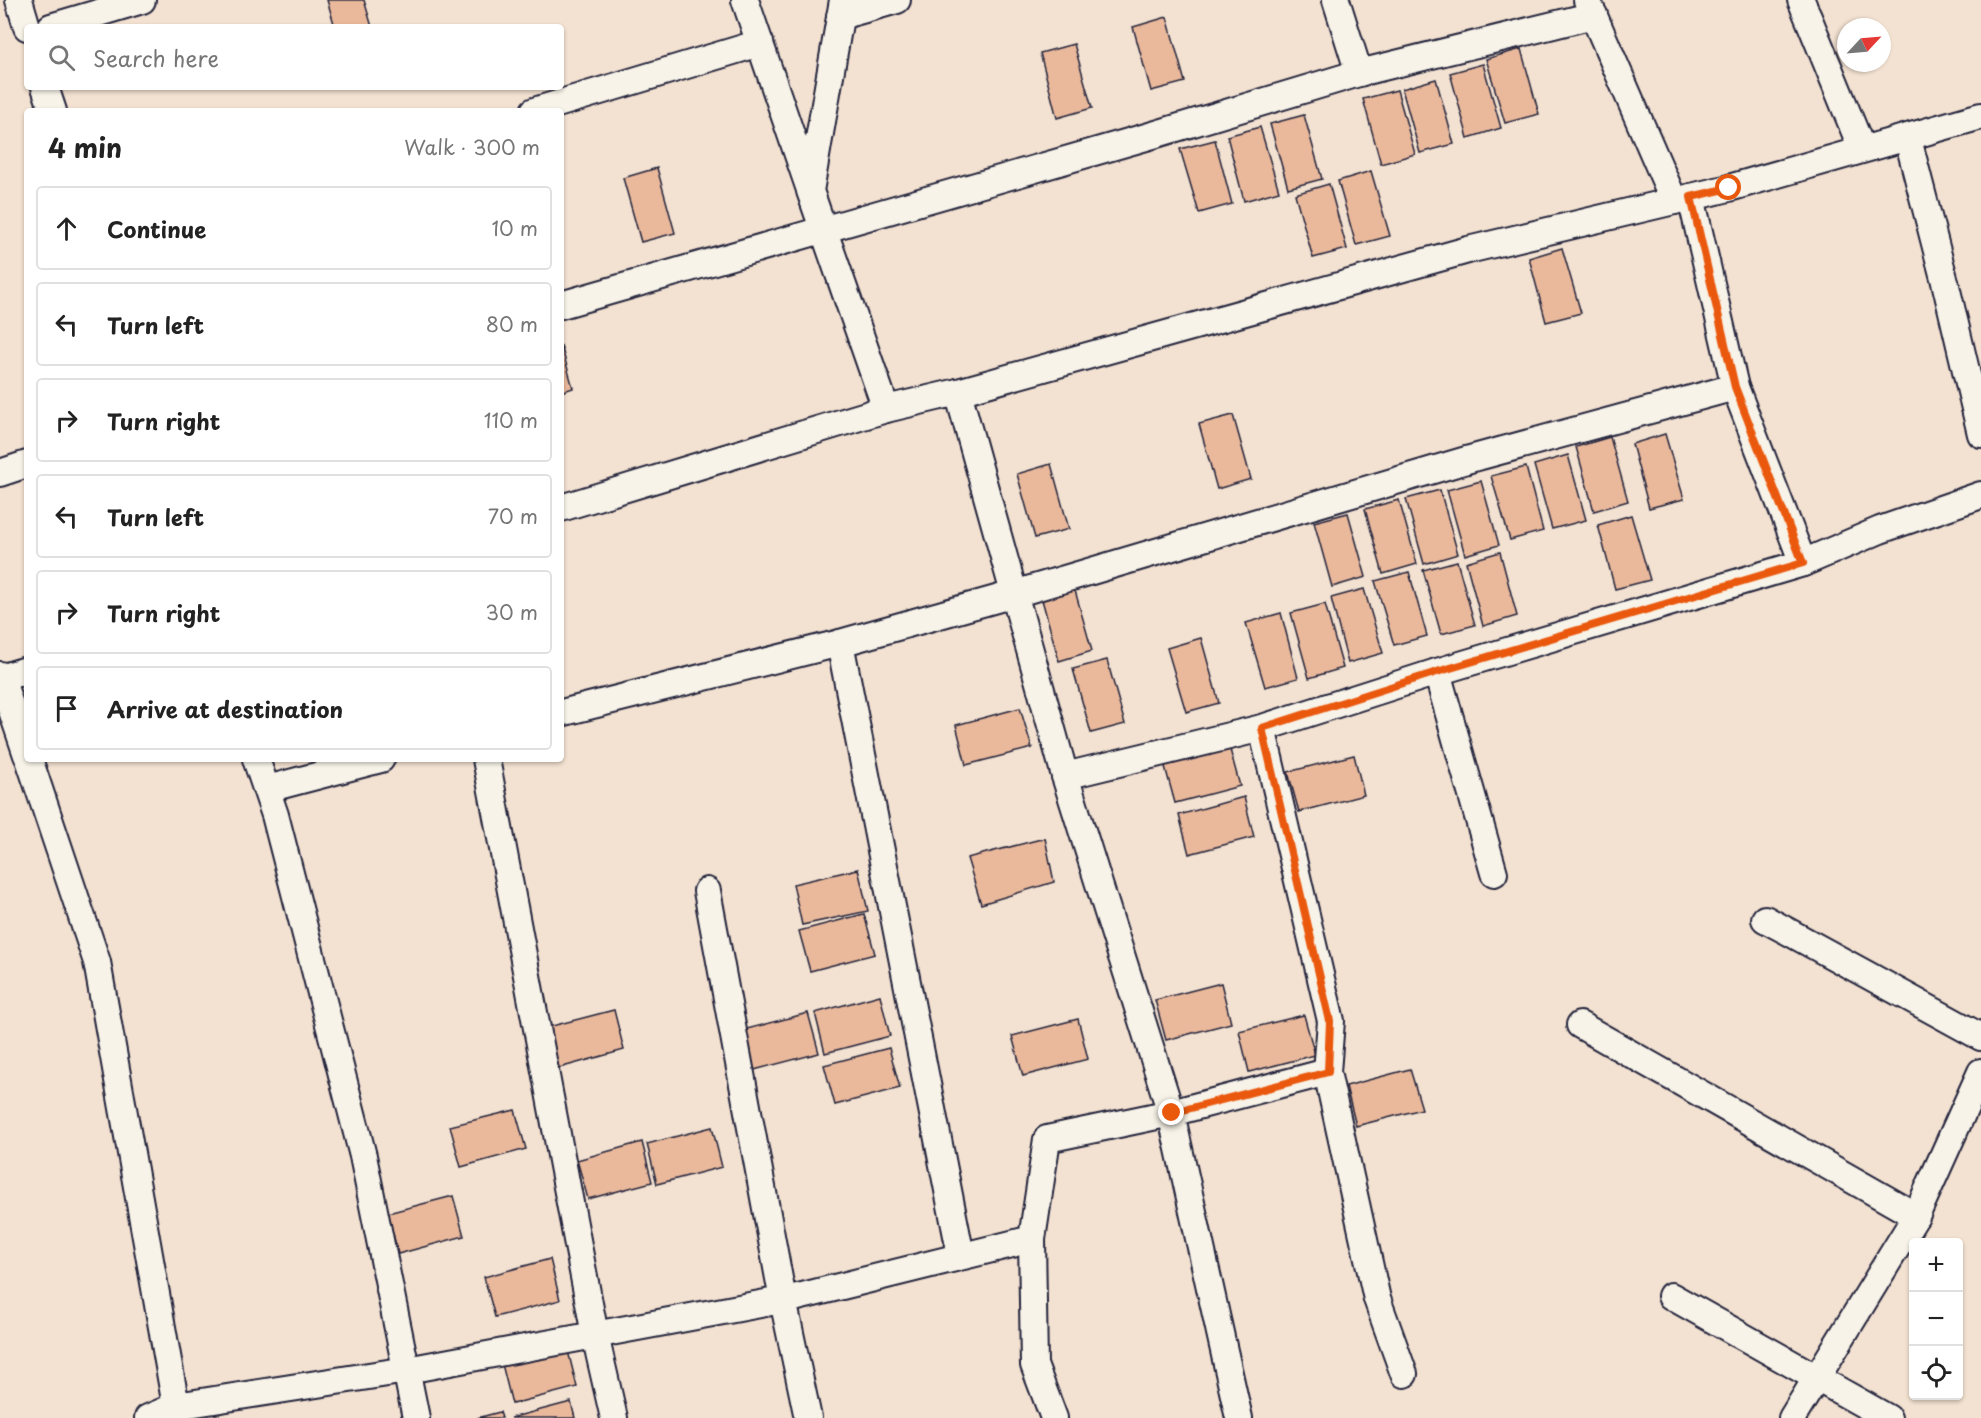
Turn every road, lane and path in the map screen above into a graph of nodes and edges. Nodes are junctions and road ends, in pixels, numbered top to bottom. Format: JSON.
{"nodes":[{"id":1,"x":142,"y":0,"type":"edge"},
{"id":2,"x":745,"y":0,"type":"edge"},
{"id":3,"x":897,"y":0,"type":"edge"},
{"id":4,"x":1336,"y":0,"type":"edge"},
{"id":5,"x":1801,"y":0,"type":"edge"},
{"id":6,"x":1591,"y":7,"type":"edge"},
{"id":7,"x":842,"y":8,"type":"edge"},
{"id":8,"x":61,"y":24,"type":"edge"},
{"id":9,"x":760,"y":44,"type":"junction"},
{"id":10,"x":1359,"y":74,"type":"junction"},
{"id":11,"x":46,"y":90,"type":"edge"},
{"id":12,"x":51,"y":108,"type":"edge"},
{"id":13,"x":544,"y":108,"type":"edge"},
{"id":14,"x":1981,"y":116,"type":"edge"},
{"id":15,"x":1908,"y":139,"type":"junction"},
{"id":16,"x":1862,"y":149,"type":"junction"},
{"id":17,"x":810,"y":191,"type":"junction"},
{"id":18,"x":1682,"y":199,"type":"junction"},
{"id":19,"x":824,"y":230,"type":"junction"},
{"id":20,"x":564,"y":304,"type":"edge"},
{"id":21,"x":1735,"y":387,"type":"junction"},
{"id":22,"x":958,"y":392,"type":"junction"},
{"id":23,"x":886,"y":409,"type":"junction"},
{"id":24,"x":1981,"y":434,"type":"edge"},
{"id":25,"x":24,"y":465,"type":"edge"},
{"id":26,"x":0,"y":473,"type":"edge"},
{"id":27,"x":1981,"y":495,"type":"edge"},
{"id":28,"x":564,"y":507,"type":"edge"},
{"id":29,"x":1803,"y":563,"type":"junction"},
{"id":30,"x":1014,"y":594,"type":"junction"},
{"id":31,"x":840,"y":643,"type":"junction"},
{"id":32,"x":24,"y":671,"type":"edge"},
{"id":33,"x":1437,"y":672,"type":"junction"},
{"id":34,"x":0,"y":677,"type":"edge"},
{"id":35,"x":564,"y":712,"type":"edge"},
{"id":36,"x":1262,"y":728,"type":"junction"},
{"id":37,"x":24,"y":745,"type":"edge"},
{"id":38,"x":29,"y":762,"type":"edge"},
{"id":39,"x":257,"y":762,"type":"edge"},
{"id":40,"x":370,"y":762,"type":"edge"},
{"id":41,"x":487,"y":762,"type":"edge"},
{"id":42,"x":1065,"y":776,"type":"junction"},
{"id":43,"x":267,"y":789,"type":"junction"},
{"id":44,"x":1494,"y":873,"type":"dead end"},
{"id":45,"x":707,"y":891,"type":"dead end"},
{"id":46,"x":1765,"y":919,"type":"dead end"},
{"id":47,"x":1580,"y":1025,"type":"dead end"},
{"id":48,"x":1981,"y":1037,"type":"edge"},
{"id":49,"x":1328,"y":1072,"type":"junction"},
{"id":50,"x":1981,"y":1072,"type":"edge"},
{"id":51,"x":1172,"y":1113,"type":"junction"},
{"id":52,"x":1916,"y":1216,"type":"junction"},
{"id":53,"x":1032,"y":1239,"type":"junction"},
{"id":54,"x":962,"y":1256,"type":"junction"},
{"id":55,"x":1671,"y":1296,"type":"dead end"},
{"id":56,"x":783,"y":1300,"type":"junction"},
{"id":57,"x":595,"y":1335,"type":"junction"},
{"id":58,"x":406,"y":1370,"type":"junction"},
{"id":59,"x":1404,"y":1374,"type":"dead end"},
{"id":60,"x":1816,"y":1379,"type":"junction"},
{"id":61,"x":176,"y":1406,"type":"junction"},
{"id":62,"x":148,"y":1418,"type":"edge"},
{"id":63,"x":416,"y":1418,"type":"edge"},
{"id":64,"x":614,"y":1418,"type":"edge"},
{"id":65,"x":807,"y":1418,"type":"edge"},
{"id":66,"x":1054,"y":1418,"type":"edge"},
{"id":67,"x":1239,"y":1418,"type":"edge"},
{"id":68,"x":1792,"y":1418,"type":"edge"},
{"id":69,"x":1888,"y":1418,"type":"edge"}],
"edges":[{"from":1,"to":8,"type":"street"},
{"from":2,"to":9,"type":"street"},
{"from":3,"to":7,"type":"street"},
{"from":4,"to":10,"type":"street"},
{"from":5,"to":16,"type":"street"},
{"from":6,"to":10,"type":"street"},
{"from":6,"to":18,"type":"street"},
{"from":7,"to":17,"type":"street"},
{"from":9,"to":13,"type":"street"},
{"from":9,"to":17,"type":"street"},
{"from":10,"to":19,"type":"street"},
{"from":11,"to":12,"type":"street"},
{"from":14,"to":15,"type":"street"},
{"from":15,"to":16,"type":"street"},
{"from":15,"to":24,"type":"street"},
{"from":16,"to":18,"type":"street"},
{"from":17,"to":19,"type":"street"},
{"from":18,"to":21,"type":"street"},
{"from":18,"to":22,"type":"street"},
{"from":19,"to":20,"type":"street"},
{"from":19,"to":23,"type":"street"},
{"from":21,"to":29,"type":"street"},
{"from":21,"to":30,"type":"street"},
{"from":22,"to":23,"type":"street"},
{"from":22,"to":30,"type":"street"},
{"from":23,"to":28,"type":"street"},
{"from":25,"to":26,"type":"street"},
{"from":27,"to":29,"type":"street"},
{"from":29,"to":33,"type":"street"},
{"from":30,"to":31,"type":"street"},
{"from":30,"to":42,"type":"street"},
{"from":31,"to":35,"type":"street"},
{"from":31,"to":54,"type":"street"},
{"from":32,"to":34,"type":"street"},
{"from":33,"to":36,"type":"street"},
{"from":33,"to":44,"type":"street"},
{"from":34,"to":37,"type":"street"},
{"from":36,"to":42,"type":"street"},
{"from":36,"to":49,"type":"street"},
{"from":38,"to":61,"type":"street"},
{"from":39,"to":43,"type":"street"},
{"from":40,"to":43,"type":"street"},
{"from":41,"to":57,"type":"street"},
{"from":42,"to":51,"type":"street"},
{"from":43,"to":58,"type":"street"},
{"from":45,"to":56,"type":"street"},
{"from":46,"to":48,"type":"street"},
{"from":47,"to":52,"type":"street"},
{"from":49,"to":51,"type":"street"},
{"from":49,"to":59,"type":"street"},
{"from":50,"to":52,"type":"street"},
{"from":51,"to":53,"type":"street"},
{"from":51,"to":67,"type":"street"},
{"from":52,"to":60,"type":"street"},
{"from":53,"to":54,"type":"street"},
{"from":53,"to":66,"type":"street"},
{"from":54,"to":56,"type":"street"},
{"from":55,"to":60,"type":"street"},
{"from":56,"to":57,"type":"street"},
{"from":56,"to":65,"type":"street"},
{"from":57,"to":58,"type":"street"},
{"from":57,"to":64,"type":"street"},
{"from":58,"to":61,"type":"street"},
{"from":58,"to":63,"type":"street"},
{"from":60,"to":68,"type":"street"},
{"from":60,"to":69,"type":"street"},
{"from":61,"to":62,"type":"street"}]}
